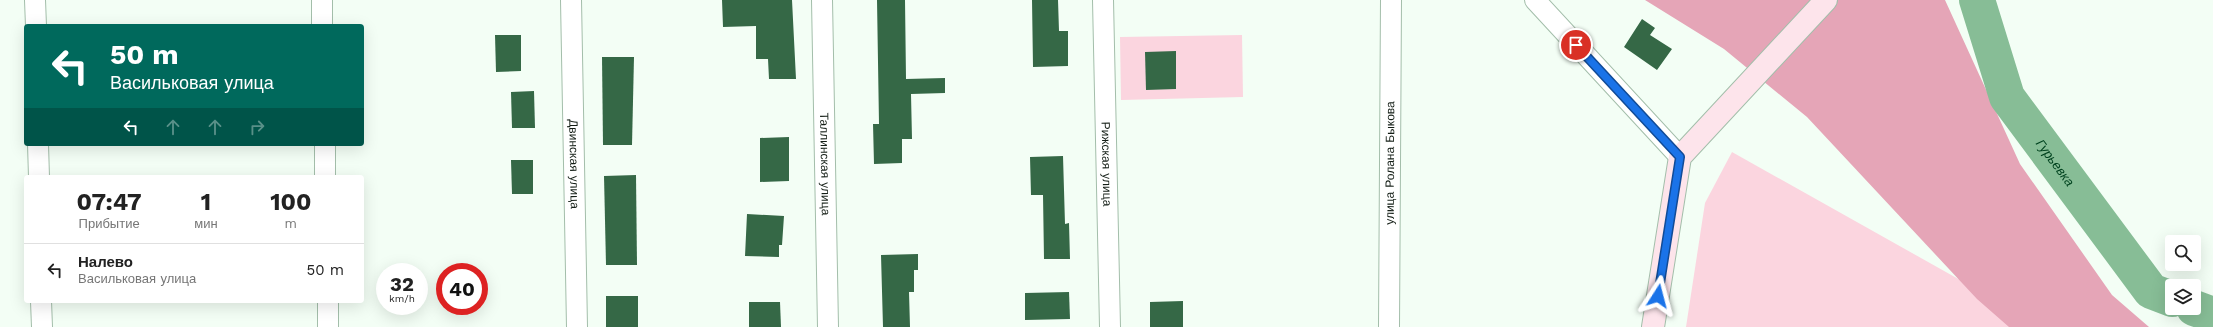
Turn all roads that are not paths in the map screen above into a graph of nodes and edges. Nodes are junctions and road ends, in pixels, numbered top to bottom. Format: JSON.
{"nodes":[{"id":1,"x":35,"y":0,"type":"edge"},
{"id":2,"x":322,"y":0,"type":"edge"},
{"id":3,"x":571,"y":0,"type":"edge"},
{"id":4,"x":822,"y":0,"type":"edge"},
{"id":5,"x":1103,"y":0,"type":"edge"},
{"id":6,"x":1391,"y":0,"type":"edge"},
{"id":7,"x":1535,"y":0,"type":"edge"},
{"id":8,"x":1826,"y":0,"type":"edge"},
{"id":9,"x":36,"y":24,"type":"edge"},
{"id":10,"x":322,"y":24,"type":"edge"},
{"id":11,"x":38,"y":146,"type":"edge"},
{"id":12,"x":325,"y":146,"type":"edge"},
{"id":13,"x":1680,"y":157,"type":"junction"},
{"id":14,"x":39,"y":175,"type":"edge"},
{"id":15,"x":325,"y":175,"type":"edge"},
{"id":16,"x":41,"y":303,"type":"edge"},
{"id":17,"x":328,"y":303,"type":"edge"},
{"id":18,"x":42,"y":327,"type":"edge"},
{"id":19,"x":328,"y":327,"type":"edge"},
{"id":20,"x":577,"y":327,"type":"edge"},
{"id":21,"x":828,"y":327,"type":"edge"},
{"id":22,"x":1110,"y":327,"type":"edge"},
{"id":23,"x":1389,"y":327,"type":"edge"},
{"id":24,"x":1653,"y":327,"type":"edge"}],
"edges":[{"from":1,"to":9,"type":"street"},
{"from":2,"to":10,"type":"street"},
{"from":3,"to":20,"type":"street","name":"Двинская улица"},
{"from":4,"to":21,"type":"street","name":"Таллинская улица"},
{"from":5,"to":22,"type":"street","name":"Рижская улица"},
{"from":6,"to":23,"type":"street","name":"улица Ролана Быкова"},
{"from":7,"to":13,"type":"street"},
{"from":8,"to":13,"type":"street"},
{"from":11,"to":14,"type":"street"},
{"from":12,"to":15,"type":"street"},
{"from":13,"to":24,"type":"street"},
{"from":16,"to":18,"type":"street"},
{"from":17,"to":19,"type":"street"}]}
